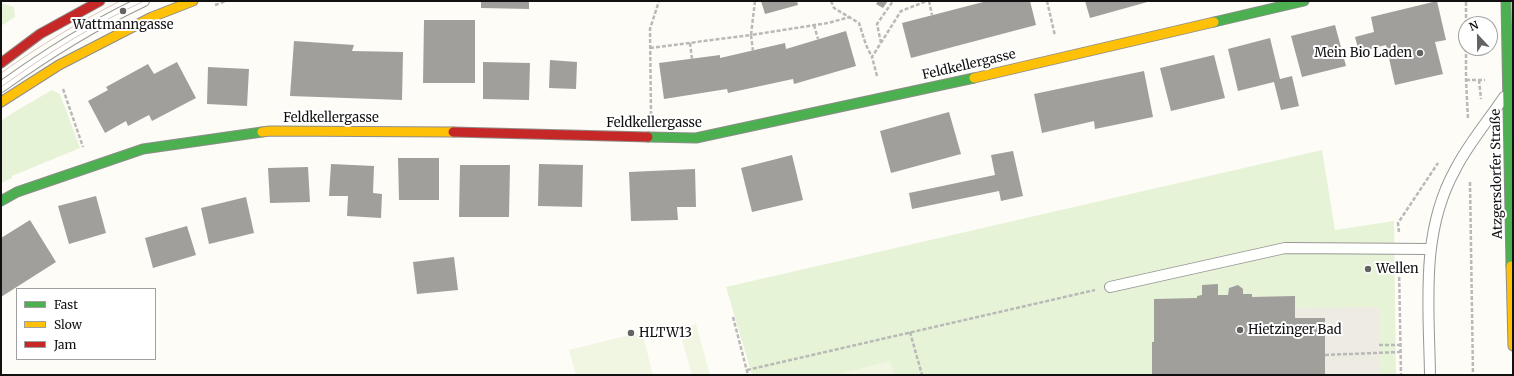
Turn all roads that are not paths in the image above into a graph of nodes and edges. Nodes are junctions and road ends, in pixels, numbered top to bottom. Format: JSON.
{"nodes":[{"id":1,"x":100,"y":1,"type":"edge"},
{"id":2,"x":144,"y":1,"type":"edge"},
{"id":3,"x":193,"y":1,"type":"edge"},
{"id":4,"x":1304,"y":1,"type":"edge"},
{"id":5,"x":1506,"y":1,"type":"edge"},
{"id":6,"x":1,"y":63,"type":"edge"},
{"id":7,"x":1,"y":87,"type":"edge"},
{"id":8,"x":1508,"y":92,"type":"junction"},
{"id":9,"x":1,"y":102,"type":"edge"},
{"id":10,"x":1,"y":202,"type":"edge"},
{"id":11,"x":1430,"y":249,"type":"junction"},
{"id":12,"x":1110,"y":287,"type":"road end"},
{"id":13,"x":1513,"y":346,"type":"edge"},
{"id":14,"x":1430,"y":375,"type":"edge"}],
"edges":[{"from":1,"to":6,"type":"street"},
{"from":2,"to":7,"type":"lane"},
{"from":3,"to":9,"type":"street"},
{"from":4,"to":10,"type":"street","name":"Feldkellergasse"},
{"from":5,"to":8,"type":"street","name":"Atzgersdorfer Straße"},
{"from":8,"to":11,"type":"lane"},
{"from":8,"to":13,"type":"street","name":"Atzgersdorfer Straße"},
{"from":11,"to":12,"type":"lane"},
{"from":11,"to":14,"type":"lane"}]}
